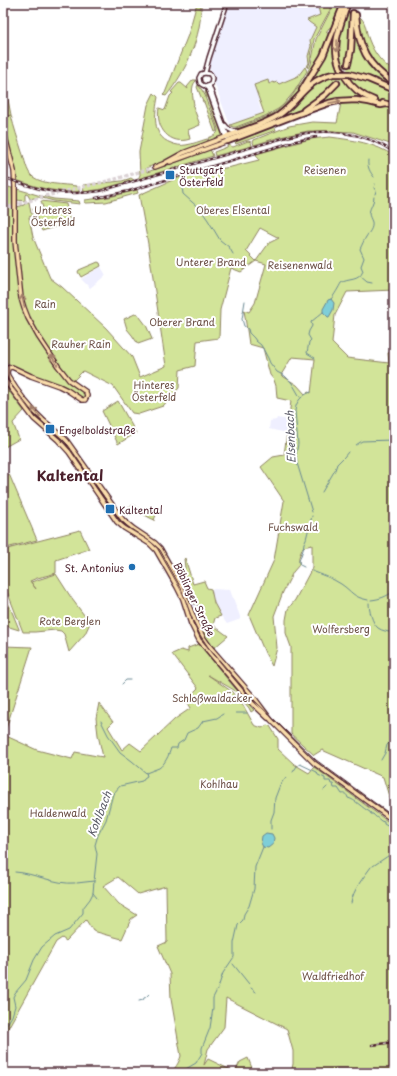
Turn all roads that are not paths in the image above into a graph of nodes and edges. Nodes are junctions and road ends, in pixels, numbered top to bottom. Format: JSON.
{"nodes":[{"id":1,"x":227,"y":3,"type":"edge"},
{"id":2,"x":348,"y":64,"type":"tunnel mouth"},
{"id":3,"x":205,"y":73,"type":"junction"},
{"id":4,"x":337,"y":82,"type":"tunnel mouth"},
{"id":5,"x":394,"y":84,"type":"edge"},
{"id":6,"x":210,"y":85,"type":"junction"},
{"id":7,"x":205,"y":86,"type":"junction"},
{"id":8,"x":394,"y":90,"type":"edge"},
{"id":9,"x":295,"y":100,"type":"junction"},
{"id":10,"x":386,"y":104,"type":"junction"},
{"id":11,"x":394,"y":106,"type":"edge"},
{"id":12,"x":298,"y":114,"type":"junction"},
{"id":13,"x":224,"y":124,"type":"junction"},
{"id":14,"x":3,"y":129,"type":"edge"},
{"id":15,"x":242,"y":130,"type":"junction"},
{"id":16,"x":227,"y":138,"type":"junction"},
{"id":17,"x":155,"y":167,"type":"tunnel mouth"},
{"id":18,"x":3,"y":378,"type":"edge"},
{"id":19,"x":270,"y":720,"type":"junction"},
{"id":20,"x":394,"y":822,"type":"edge"}],
"edges":[{"from":1,"to":3,"type":"street"},
{"from":2,"to":5,"type":"highway"},
{"from":3,"to":6,"type":"street"},
{"from":3,"to":7,"type":"street"},
{"from":4,"to":12,"type":"highway"},
{"from":6,"to":7,"type":"street"},
{"from":6,"to":13,"type":"street"},
{"from":7,"to":16,"type":"street"},
{"from":8,"to":9,"type":"highway","bridge":true},
{"from":9,"to":10,"type":"highway","one_way":true},
{"from":9,"to":15,"type":"highway"},
{"from":10,"to":11,"type":"highway"},
{"from":12,"to":10,"type":"highway","one_way":true},
{"from":12,"to":16,"type":"highway"},
{"from":13,"to":15,"type":"street"},
{"from":13,"to":16,"type":"street"},
{"from":19,"to":14,"type":"main road","name":"Böblinger Straße","one_way":true},
{"from":15,"to":16,"type":"highway"},
{"from":16,"to":17,"type":"main road"},
{"from":18,"to":19,"type":"main road","name":"Böblinger Straße"},
{"from":19,"to":20,"type":"main road","name":"Böblinger Straße"}]}
